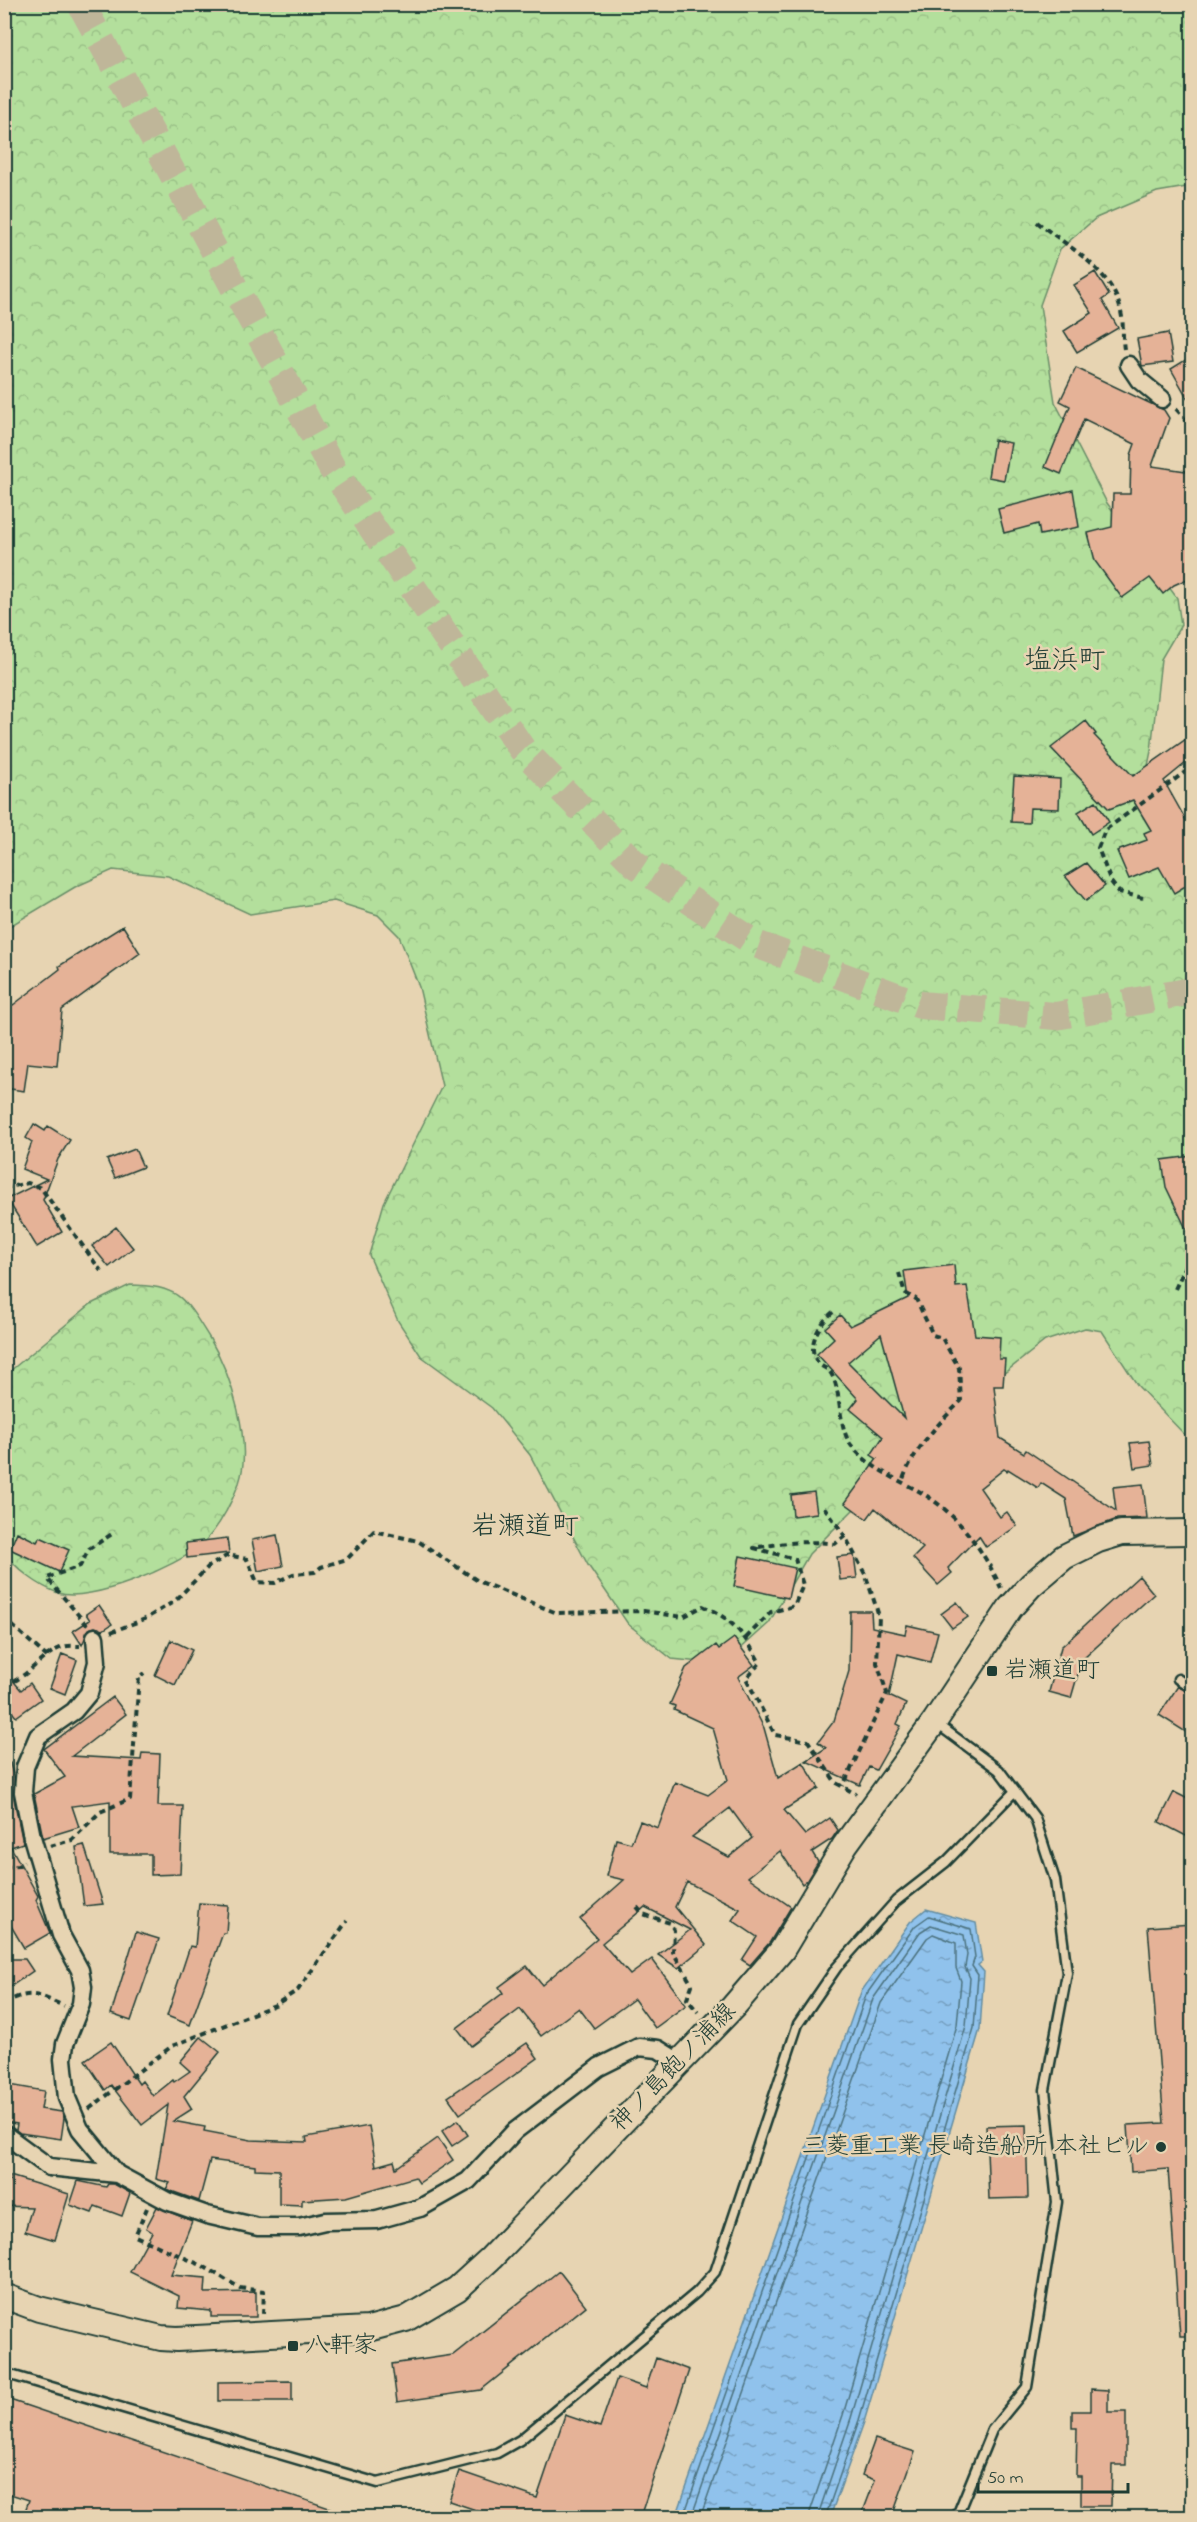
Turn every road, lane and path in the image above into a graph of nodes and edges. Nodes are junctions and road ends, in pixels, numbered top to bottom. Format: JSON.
{"nodes":[{"id":1,"x":1037,"y":222,"type":"dead end"},
{"id":2,"x":1129,"y":365,"type":"joint"},
{"id":3,"x":1162,"y":399,"type":"joint"},
{"id":4,"x":1192,"y":426,"type":"edge"},
{"id":5,"x":1192,"y":767,"type":"edge"},
{"id":6,"x":1143,"y":898,"type":"dead end"},
{"id":7,"x":4,"y":1188,"type":"edge"},
{"id":8,"x":1192,"y":1256,"type":"edge"},
{"id":9,"x":101,"y":1271,"type":"dead end"},
{"id":10,"x":899,"y":1273,"type":"dead end"},
{"id":11,"x":1175,"y":1288,"type":"dead end"},
{"id":12,"x":833,"y":1312,"type":"dead end"},
{"id":13,"x":902,"y":1482,"type":"junction"},
{"id":14,"x":824,"y":1507,"type":"dead end"},
{"id":15,"x":115,"y":1532,"type":"dead end"},
{"id":16,"x":1192,"y":1532,"type":"edge"},
{"id":17,"x":844,"y":1536,"type":"junction"},
{"id":18,"x":1010,"y":1608,"type":"junction"},
{"id":19,"x":4,"y":1618,"type":"edge"},
{"id":20,"x":96,"y":1637,"type":"junction"},
{"id":21,"x":746,"y":1638,"type":"junction"},
{"id":22,"x":47,"y":1657,"type":"junction"},
{"id":23,"x":144,"y":1673,"type":"dead end"},
{"id":24,"x":1178,"y":1679,"type":"dead end"},
{"id":25,"x":4,"y":1685,"type":"edge"},
{"id":26,"x":1192,"y":1688,"type":"edge"},
{"id":27,"x":935,"y":1721,"type":"junction"},
{"id":28,"x":843,"y":1786,"type":"junction"},
{"id":29,"x":862,"y":1786,"type":"dead end"},
{"id":30,"x":1015,"y":1791,"type":"junction"},
{"id":31,"x":37,"y":1854,"type":"junction"},
{"id":32,"x":4,"y":1866,"type":"edge"},
{"id":33,"x":637,"y":1907,"type":"dead end"},
{"id":34,"x":347,"y":1921,"type":"dead end"},
{"id":35,"x":4,"y":2003,"type":"edge"},
{"id":36,"x":78,"y":2012,"type":"junction"},
{"id":37,"x":712,"y":2029,"type":"junction"},
{"id":38,"x":679,"y":2062,"type":"junction"},
{"id":39,"x":75,"y":2117,"type":"junction"},
{"id":40,"x":4,"y":2134,"type":"edge"},
{"id":41,"x":117,"y":2174,"type":"junction"},
{"id":42,"x":153,"y":2194,"type":"junction"},
{"id":43,"x":4,"y":2296,"type":"edge"},
{"id":44,"x":263,"y":2335,"type":"junction"},
{"id":45,"x":4,"y":2373,"type":"edge"},
{"id":46,"x":956,"y":2517,"type":"edge"}],
"edges":[{"from":1,"to":2,"type":"path"},
{"from":2,"to":3,"type":"street"},
{"from":3,"to":4,"type":"path"},
{"from":5,"to":6,"type":"path"},
{"from":7,"to":9,"type":"path"},
{"from":8,"to":11,"type":"path"},
{"from":10,"to":13,"type":"path"},
{"from":12,"to":13,"type":"path"},
{"from":13,"to":18,"type":"path"},
{"from":14,"to":17,"type":"path"},
{"from":15,"to":20,"type":"path"},
{"from":16,"to":18,"type":"main road","name":"神ノ島飽ノ浦線"},
{"from":17,"to":21,"type":"path"},
{"from":17,"to":28,"type":"path"},
{"from":18,"to":27,"type":"main road","name":"神ノ島飽ノ浦線"},
{"from":19,"to":22,"type":"path"},
{"from":20,"to":21,"type":"path"},
{"from":20,"to":22,"type":"path"},
{"from":20,"to":31,"type":"street"},
{"from":21,"to":28,"type":"path"},
{"from":22,"to":25,"type":"path"},
{"from":23,"to":31,"type":"path"},
{"from":24,"to":26,"type":"lane"},
{"from":27,"to":30,"type":"lane"},
{"from":27,"to":37,"type":"main road","name":"神ノ島飽ノ浦線"},
{"from":28,"to":29,"type":"path"},
{"from":30,"to":45,"type":"lane"},
{"from":30,"to":46,"type":"lane"},
{"from":31,"to":32,"type":"path"},
{"from":31,"to":36,"type":"street"},
{"from":33,"to":37,"type":"path"},
{"from":34,"to":39,"type":"path"},
{"from":35,"to":36,"type":"path"},
{"from":36,"to":39,"type":"street"},
{"from":37,"to":38,"type":"main road","name":"神ノ島飽ノ浦線"},
{"from":38,"to":42,"type":"street"},
{"from":38,"to":44,"type":"main road","name":"神ノ島飽ノ浦線"},
{"from":39,"to":41,"type":"street"},
{"from":40,"to":41,"type":"street"},
{"from":41,"to":42,"type":"street"},
{"from":42,"to":44,"type":"path"},
{"from":43,"to":44,"type":"main road","name":"神ノ島飽ノ浦線"}]}
